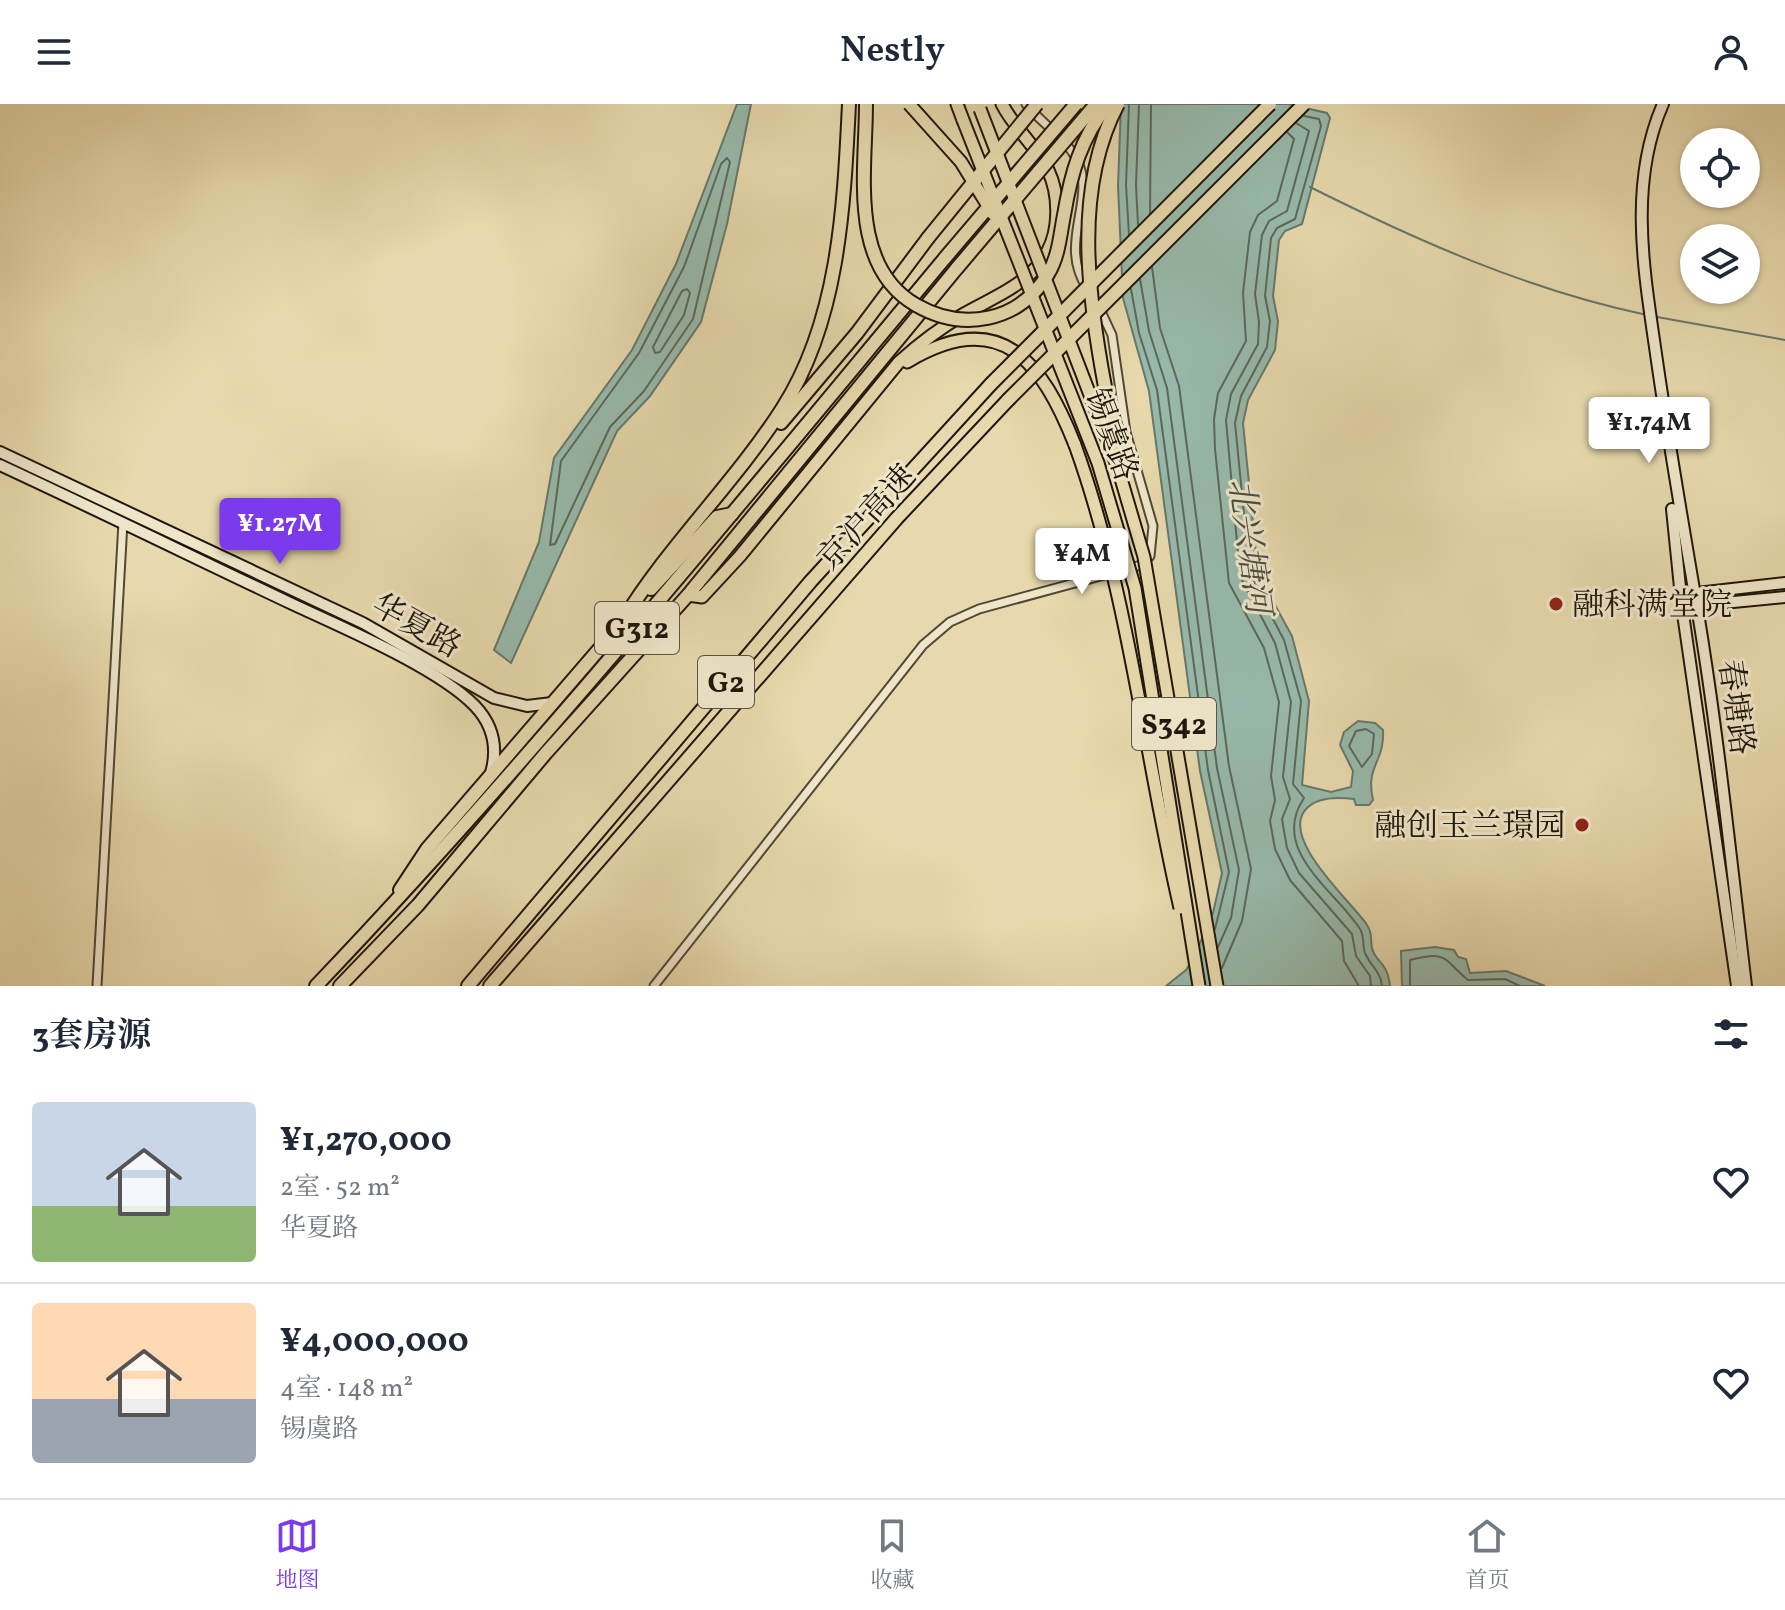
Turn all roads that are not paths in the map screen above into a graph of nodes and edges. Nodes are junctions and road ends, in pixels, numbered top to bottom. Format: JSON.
{"nodes":[{"id":1,"x":849,"y":104,"type":"edge"},
{"id":2,"x":866,"y":104,"type":"edge"},
{"id":3,"x":909,"y":104,"type":"edge"},
{"id":4,"x":957,"y":104,"type":"edge"},
{"id":5,"x":1002,"y":104,"type":"edge"},
{"id":6,"x":1026,"y":104,"type":"edge"},
{"id":7,"x":1037,"y":104,"type":"edge"},
{"id":8,"x":1076,"y":104,"type":"edge"},
{"id":9,"x":1096,"y":104,"type":"edge"},
{"id":10,"x":1108,"y":104,"type":"edge"},
{"id":11,"x":1118,"y":104,"type":"edge"},
{"id":12,"x":1270,"y":104,"type":"edge"},
{"id":13,"x":1304,"y":104,"type":"edge"},
{"id":14,"x":1661,"y":104,"type":"edge"},
{"id":15,"x":980,"y":106,"type":"edge"},
{"id":16,"x":1008,"y":238,"type":"junction"},
{"id":17,"x":1650,"y":332,"type":"junction"},
{"id":18,"x":893,"y":370,"type":"junction"},
{"id":19,"x":0,"y":452,"type":"edge"},
{"id":20,"x":0,"y":465,"type":"edge"},
{"id":21,"x":1117,"y":465,"type":"junction"},
{"id":22,"x":720,"y":490,"type":"junction"},
{"id":23,"x":732,"y":514,"type":"junction"},
{"id":24,"x":125,"y":518,"type":"junction"},
{"id":25,"x":1785,"y":583,"type":"edge"},
{"id":26,"x":1694,"y":593,"type":"junction"},
{"id":27,"x":1682,"y":594,"type":"junction"},
{"id":28,"x":688,"y":595,"type":"junction"},
{"id":29,"x":1785,"y":597,"type":"edge"},
{"id":30,"x":1697,"y":606,"type":"junction"},
{"id":31,"x":1682,"y":607,"type":"junction"},
{"id":32,"x":622,"y":622,"type":"junction"},
{"id":33,"x":552,"y":703,"type":"junction"},
{"id":34,"x":490,"y":777,"type":"junction"},
{"id":35,"x":383,"y":916,"type":"junction"},
{"id":36,"x":1739,"y":965,"type":"junction"},
{"id":37,"x":97,"y":986,"type":"edge"},
{"id":38,"x":316,"y":986,"type":"edge"},
{"id":39,"x":340,"y":986,"type":"edge"},
{"id":40,"x":468,"y":986,"type":"edge"},
{"id":41,"x":490,"y":986,"type":"edge"},
{"id":42,"x":654,"y":986,"type":"edge"},
{"id":43,"x":1199,"y":986,"type":"edge"},
{"id":44,"x":1217,"y":986,"type":"edge"},
{"id":45,"x":1737,"y":986,"type":"edge"},
{"id":46,"x":1746,"y":986,"type":"edge"}],
"edges":[{"from":1,"to":22,"type":"highway"},
{"from":2,"to":10,"type":"highway","bridge":true},
{"from":3,"to":16,"type":"main road","bridge":true},
{"from":4,"to":16,"type":"main road","name":"锡虞路","bridge":true},
{"from":5,"to":18,"type":"main road"},
{"from":6,"to":42,"type":"street"},
{"from":7,"to":22,"type":"highway","bridge":true},
{"from":8,"to":23,"type":"highway","number":"G312","bridge":true},
{"from":9,"to":28,"type":"highway","number":"G312","bridge":true},
{"from":11,"to":21,"type":"highway","bridge":true},
{"from":12,"to":40,"type":"highway","name":"京沪高速","number":"G2","bridge":true},
{"from":13,"to":41,"type":"highway","name":"京沪高速","number":"G2","bridge":true},
{"from":14,"to":17,"type":"street","name":"春塘路"},
{"from":15,"to":21,"type":"main road","name":"锡虞路","bridge":true},
{"from":16,"to":43,"type":"main road","name":"锡虞路","number":"S342","bridge":true},
{"from":17,"to":26,"type":"street","name":"春塘路"},
{"from":17,"to":27,"type":"street","name":"春塘路"},
{"from":18,"to":28,"type":"main road"},
{"from":18,"to":43,"type":"main road","bridge":true},
{"from":19,"to":24,"type":"street","name":"华夏路"},
{"from":20,"to":24,"type":"street","name":"华夏路"},
{"from":21,"to":44,"type":"main road","name":"锡虞路","number":"S342","bridge":true},
{"from":22,"to":32,"type":"highway"},
{"from":23,"to":32,"type":"highway"},
{"from":23,"to":35,"type":"highway","number":"G312"},
{"from":24,"to":33,"type":"street","name":"华夏路"},
{"from":24,"to":34,"type":"street","name":"华夏路"},
{"from":24,"to":37,"type":"street"},
{"from":25,"to":26,"type":"street"},
{"from":26,"to":27,"type":"street"},
{"from":26,"to":30,"type":"street","name":"春塘路"},
{"from":27,"to":31,"type":"street","name":"春塘路"},
{"from":28,"to":39,"type":"highway","number":"G312"},
{"from":29,"to":30,"type":"street"},
{"from":30,"to":31,"type":"street"},
{"from":30,"to":36,"type":"street","name":"春塘路"},
{"from":31,"to":36,"type":"street","name":"春塘路"},
{"from":32,"to":33,"type":"highway"},
{"from":33,"to":34,"type":"highway"},
{"from":34,"to":35,"type":"highway"},
{"from":35,"to":38,"type":"highway","number":"G312"},
{"from":36,"to":45,"type":"street","name":"春塘路"},
{"from":36,"to":46,"type":"street","name":"春塘路"}]}
